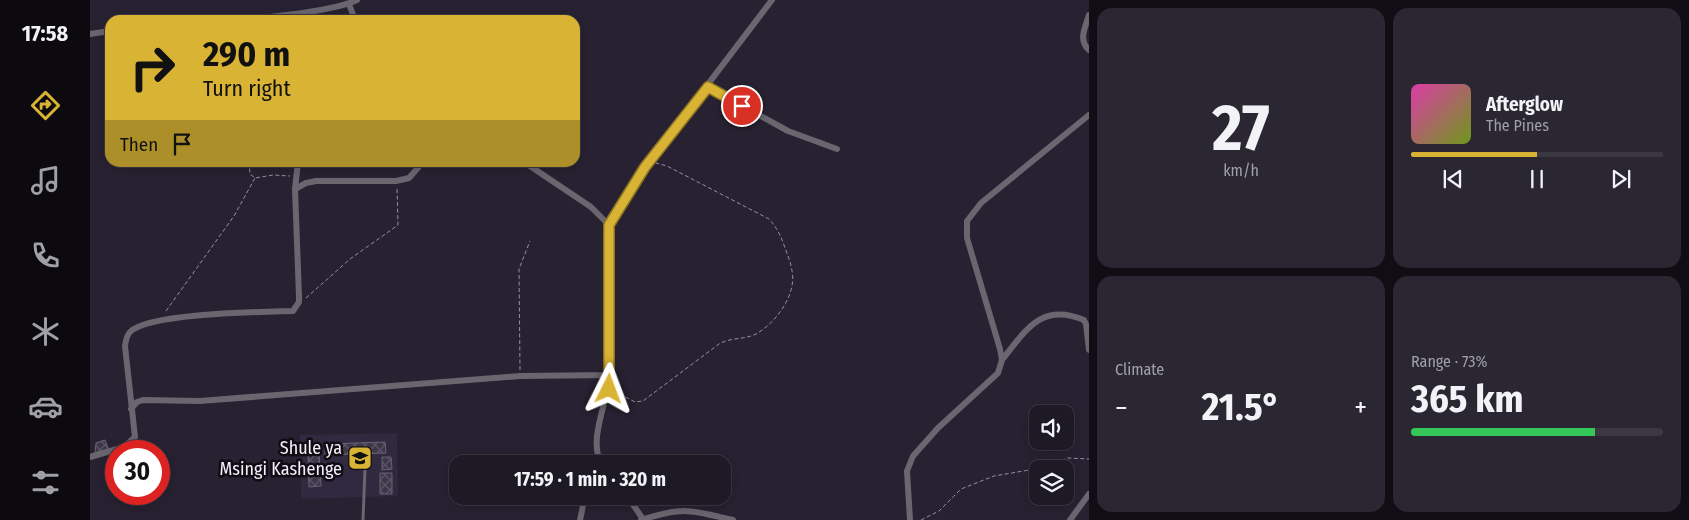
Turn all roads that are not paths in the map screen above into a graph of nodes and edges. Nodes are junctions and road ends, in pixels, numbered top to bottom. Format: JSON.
{"nodes":[{"id":1,"x":357,"y":0,"type":"edge"},
{"id":2,"x":772,"y":0,"type":"edge"},
{"id":3,"x":349,"y":4,"type":"junction"},
{"id":4,"x":273,"y":15,"type":"edge"},
{"id":5,"x":353,"y":15,"type":"edge"},
{"id":6,"x":1089,"y":16,"type":"edge"},
{"id":7,"x":105,"y":32,"type":"edge"},
{"id":8,"x":90,"y":34,"type":"edge"},
{"id":9,"x":1089,"y":50,"type":"edge"},
{"id":10,"x":708,"y":87,"type":"junction"},
{"id":11,"x":1089,"y":116,"type":"edge"},
{"id":12,"x":837,"y":149,"type":"dead end"},
{"id":13,"x":297,"y":167,"type":"edge"},
{"id":14,"x":419,"y":167,"type":"edge"},
{"id":15,"x":532,"y":167,"type":"edge"},
{"id":16,"x":295,"y":189,"type":"junction"},
{"id":17,"x":609,"y":225,"type":"junction"},
{"id":18,"x":1089,"y":350,"type":"edge"},
{"id":19,"x":1002,"y":360,"type":"junction"},
{"id":20,"x":610,"y":375,"type":"junction"},
{"id":21,"x":131,"y":409,"type":"junction"},
{"id":22,"x":596,"y":455,"type":"edge"},
{"id":23,"x":90,"y":457,"type":"edge"},
{"id":24,"x":365,"y":470,"type":"dead end"},
{"id":25,"x":1089,"y":494,"type":"edge"},
{"id":26,"x":583,"y":505,"type":"edge"},
{"id":27,"x":633,"y":505,"type":"edge"},
{"id":28,"x":363,"y":520,"type":"edge"},
{"id":29,"x":580,"y":520,"type":"edge"},
{"id":30,"x":642,"y":520,"type":"edge"},
{"id":31,"x":733,"y":520,"type":"edge"},
{"id":32,"x":910,"y":520,"type":"edge"},
{"id":33,"x":1070,"y":520,"type":"edge"}],
"edges":[{"from":1,"to":3,"type":"street"},
{"from":2,"to":10,"type":"street"},
{"from":3,"to":4,"type":"street"},
{"from":3,"to":5,"type":"street"},
{"from":6,"to":9,"type":"street"},
{"from":7,"to":8,"type":"street"},
{"from":10,"to":12,"type":"street"},
{"from":10,"to":17,"type":"street"},
{"from":11,"to":19,"type":"street"},
{"from":13,"to":16,"type":"street"},
{"from":14,"to":16,"type":"street"},
{"from":15,"to":17,"type":"street"},
{"from":16,"to":21,"type":"street"},
{"from":17,"to":20,"type":"street"},
{"from":18,"to":19,"type":"street"},
{"from":19,"to":32,"type":"street"},
{"from":20,"to":21,"type":"street"},
{"from":20,"to":22,"type":"street"},
{"from":21,"to":23,"type":"street"},
{"from":24,"to":28,"type":"lane"},
{"from":25,"to":33,"type":"street"},
{"from":26,"to":29,"type":"street"},
{"from":27,"to":30,"type":"street"},
{"from":30,"to":31,"type":"street"}]}
